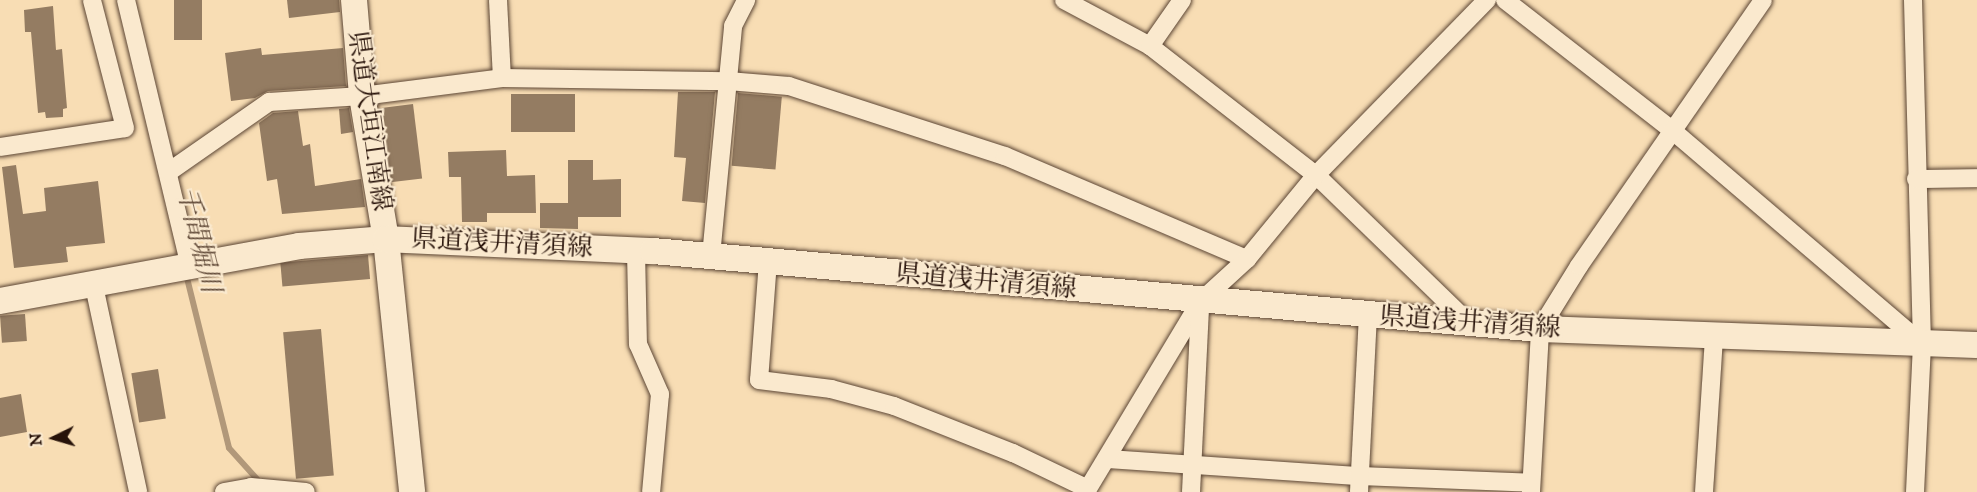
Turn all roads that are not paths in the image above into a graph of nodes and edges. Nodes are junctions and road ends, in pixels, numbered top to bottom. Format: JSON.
{"nodes":[{"id":1,"x":92,"y":0,"type":"edge"},
{"id":2,"x":126,"y":0,"type":"edge"},
{"id":3,"x":354,"y":0,"type":"edge"},
{"id":4,"x":498,"y":0,"type":"edge"},
{"id":5,"x":746,"y":0,"type":"edge"},
{"id":6,"x":1064,"y":0,"type":"edge"},
{"id":7,"x":1182,"y":0,"type":"edge"},
{"id":8,"x":1487,"y":0,"type":"edge"},
{"id":9,"x":1505,"y":0,"type":"edge"},
{"id":10,"x":1763,"y":0,"type":"edge"},
{"id":11,"x":1913,"y":0,"type":"edge"},
{"id":12,"x":1150,"y":46,"type":"junction"},
{"id":13,"x":502,"y":78,"type":"junction"},
{"id":14,"x":728,"y":81,"type":"junction"},
{"id":15,"x":362,"y":96,"type":"junction"},
{"id":16,"x":1673,"y":131,"type":"junction"},
{"id":17,"x":0,"y":147,"type":"edge"},
{"id":18,"x":170,"y":171,"type":"junction"},
{"id":19,"x":1316,"y":175,"type":"junction"},
{"id":20,"x":1977,"y":178,"type":"edge"},
{"id":21,"x":1916,"y":179,"type":"junction"},
{"id":22,"x":386,"y":239,"type":"junction"},
{"id":23,"x":636,"y":251,"type":"junction"},
{"id":24,"x":711,"y":256,"type":"junction"},
{"id":25,"x":1247,"y":259,"type":"junction"},
{"id":26,"x":768,"y":261,"type":"junction"},
{"id":27,"x":183,"y":269,"type":"junction"},
{"id":28,"x":94,"y":285,"type":"junction"},
{"id":29,"x":0,"y":301,"type":"edge"},
{"id":30,"x":1200,"y":302,"type":"junction"},
{"id":31,"x":1368,"y":315,"type":"junction"},
{"id":32,"x":1470,"y":324,"type":"junction"},
{"id":33,"x":1540,"y":329,"type":"junction"},
{"id":34,"x":1714,"y":337,"type":"junction"},
{"id":35,"x":1923,"y":344,"type":"junction"},
{"id":36,"x":1977,"y":345,"type":"edge"},
{"id":37,"x":1108,"y":459,"type":"junction"},
{"id":38,"x":1193,"y":465,"type":"junction"},
{"id":39,"x":1360,"y":484,"type":"edge"},
{"id":40,"x":1531,"y":488,"type":"edge"},
{"id":41,"x":1087,"y":490,"type":"edge"},
{"id":42,"x":138,"y":492,"type":"edge"},
{"id":43,"x":224,"y":492,"type":"edge"},
{"id":44,"x":306,"y":492,"type":"edge"},
{"id":45,"x":412,"y":492,"type":"edge"},
{"id":46,"x":651,"y":492,"type":"edge"},
{"id":47,"x":1191,"y":492,"type":"edge"},
{"id":48,"x":1704,"y":492,"type":"edge"},
{"id":49,"x":1915,"y":492,"type":"edge"}],
"edges":[{"from":1,"to":17,"type":"street"},
{"from":2,"to":18,"type":"street"},
{"from":3,"to":15,"type":"main road","name":"県道大垣江南線"},
{"from":4,"to":13,"type":"street"},
{"from":5,"to":14,"type":"street"},
{"from":6,"to":12,"type":"street"},
{"from":7,"to":12,"type":"street"},
{"from":8,"to":19,"type":"street"},
{"from":9,"to":16,"type":"street"},
{"from":10,"to":16,"type":"street"},
{"from":11,"to":21,"type":"street"},
{"from":12,"to":19,"type":"street"},
{"from":13,"to":14,"type":"street"},
{"from":13,"to":15,"type":"street"},
{"from":14,"to":24,"type":"street"},
{"from":14,"to":25,"type":"street"},
{"from":15,"to":18,"type":"street"},
{"from":15,"to":22,"type":"main road","name":"県道大垣江南線"},
{"from":16,"to":33,"type":"street"},
{"from":16,"to":35,"type":"street"},
{"from":18,"to":27,"type":"street"},
{"from":19,"to":25,"type":"street"},
{"from":19,"to":32,"type":"street"},
{"from":20,"to":21,"type":"street"},
{"from":21,"to":35,"type":"street"},
{"from":22,"to":23,"type":"main road","name":"県道浅井清須線"},
{"from":22,"to":27,"type":"main road","name":"県道浅井清須線"},
{"from":22,"to":45,"type":"main road","name":"県道大垣江南線"},
{"from":23,"to":24,"type":"main road","name":"県道浅井清須線"},
{"from":23,"to":46,"type":"street"},
{"from":24,"to":26,"type":"main road","name":"県道浅井清須線"},
{"from":25,"to":30,"type":"street"},
{"from":26,"to":30,"type":"main road","name":"県道浅井清須線"},
{"from":26,"to":41,"type":"street"},
{"from":27,"to":28,"type":"main road","name":"県道浅井清須線"},
{"from":28,"to":29,"type":"main road","name":"県道浅井清須線"},
{"from":28,"to":42,"type":"street"},
{"from":30,"to":31,"type":"main road","name":"県道浅井清須線"},
{"from":30,"to":37,"type":"street"},
{"from":30,"to":38,"type":"street"},
{"from":31,"to":32,"type":"main road","name":"県道浅井清須線"},
{"from":31,"to":39,"type":"street"},
{"from":32,"to":33,"type":"main road","name":"県道浅井清須線"},
{"from":33,"to":34,"type":"main road","name":"県道浅井清須線"},
{"from":33,"to":40,"type":"street"},
{"from":34,"to":35,"type":"main road","name":"県道浅井清須線"},
{"from":34,"to":48,"type":"street"},
{"from":35,"to":36,"type":"main road","name":"県道浅井清須線"},
{"from":35,"to":49,"type":"street"},
{"from":37,"to":38,"type":"street"},
{"from":37,"to":41,"type":"street"},
{"from":38,"to":39,"type":"street"},
{"from":38,"to":47,"type":"street"},
{"from":39,"to":40,"type":"street"},
{"from":43,"to":44,"type":"street"}]}
